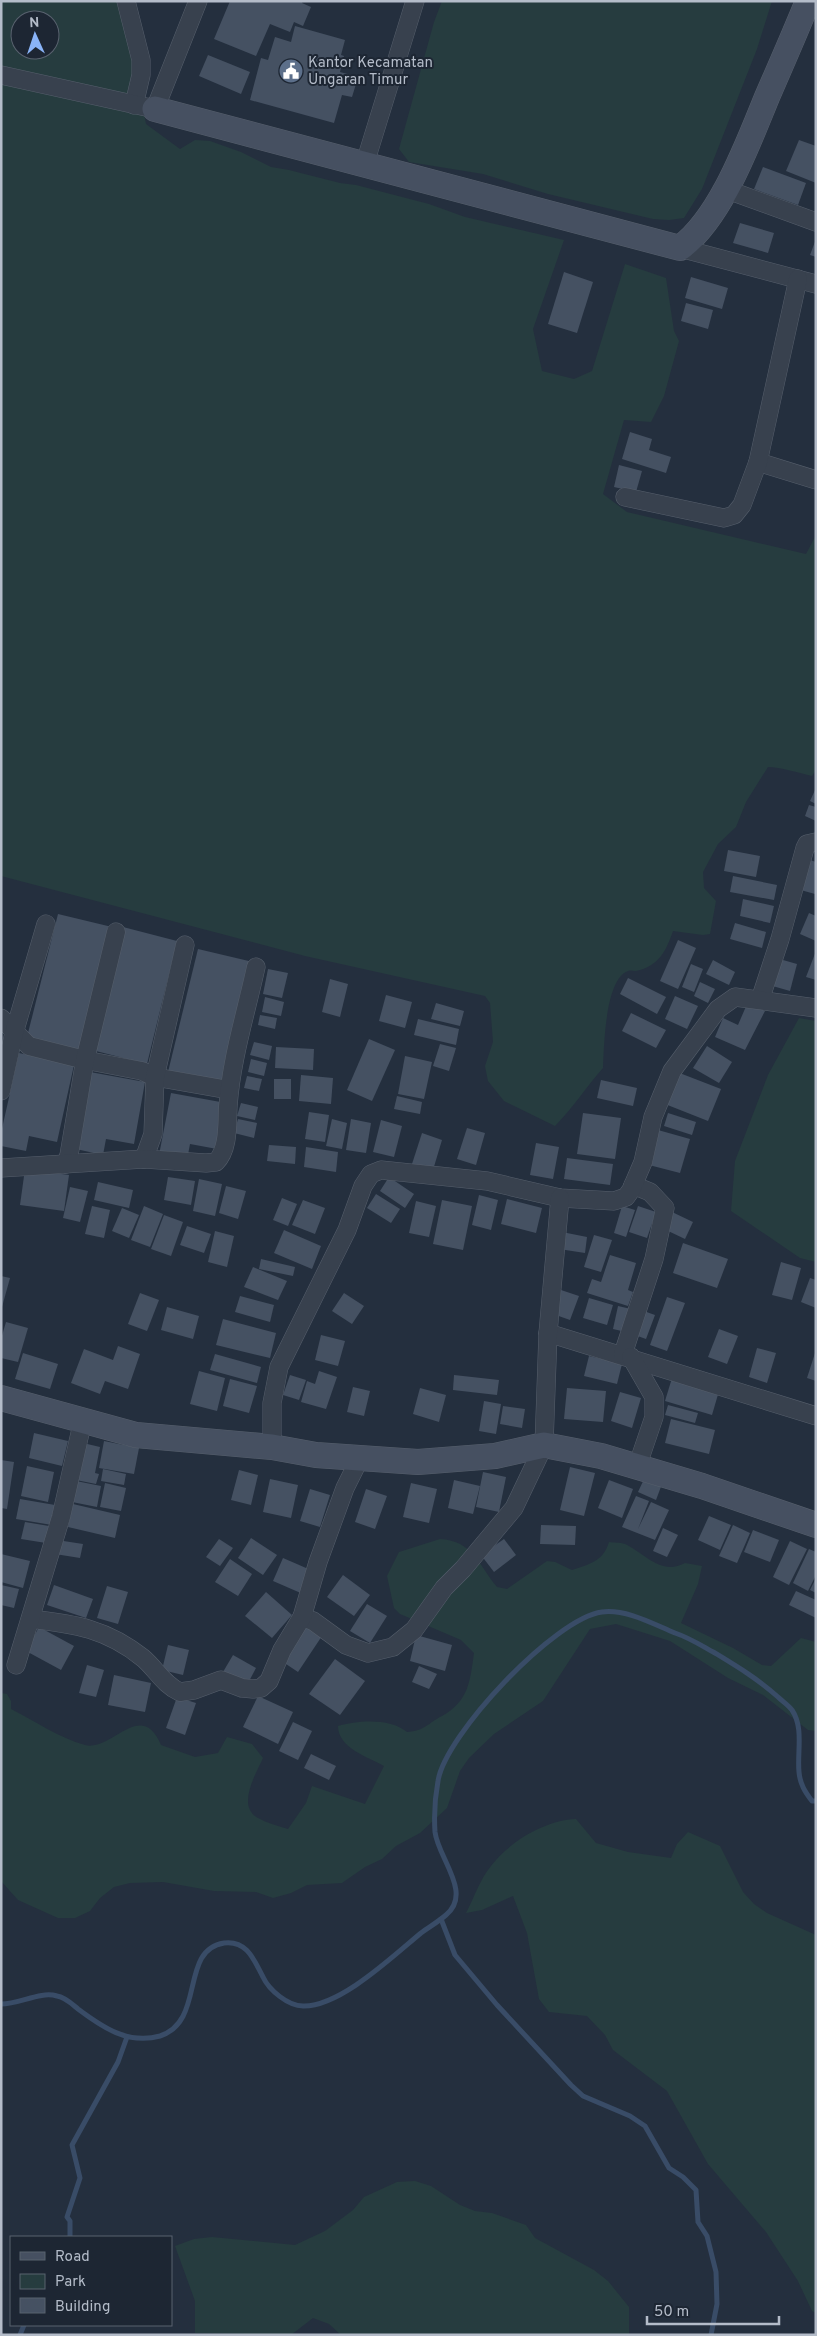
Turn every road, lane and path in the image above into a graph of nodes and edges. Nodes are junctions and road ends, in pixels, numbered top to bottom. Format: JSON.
{"nodes":[{"id":1,"x":126,"y":1,"type":"edge"},
{"id":2,"x":198,"y":1,"type":"edge"},
{"id":3,"x":415,"y":1,"type":"edge"},
{"id":4,"x":808,"y":1,"type":"edge"},
{"id":5,"x":1,"y":75,"type":"edge"},
{"id":6,"x":144,"y":107,"type":"junction"},
{"id":7,"x":365,"y":163,"type":"junction"},
{"id":8,"x":725,"y":189,"type":"junction"},
{"id":9,"x":816,"y":222,"type":"edge"},
{"id":10,"x":680,"y":248,"type":"junction"},
{"id":11,"x":798,"y":279,"type":"junction"},
{"id":12,"x":816,"y":284,"type":"edge"},
{"id":13,"x":758,"y":462,"type":"junction"},
{"id":14,"x":816,"y":480,"type":"edge"},
{"id":15,"x":625,"y":497,"type":"dead end"},
{"id":16,"x":816,"y":842,"type":"edge"},
{"id":17,"x":46,"y":924,"type":"dead end"},
{"id":18,"x":116,"y":932,"type":"dead end"},
{"id":19,"x":185,"y":944,"type":"dead end"},
{"id":20,"x":256,"y":967,"type":"dead end"},
{"id":21,"x":760,"y":1000,"type":"junction"},
{"id":22,"x":816,"y":1008,"type":"edge"},
{"id":23,"x":1,"y":1018,"type":"edge"},
{"id":24,"x":14,"y":1032,"type":"junction"},
{"id":25,"x":84,"y":1060,"type":"junction"},
{"id":26,"x":155,"y":1077,"type":"junction"},
{"id":27,"x":229,"y":1090,"type":"junction"},
{"id":28,"x":1,"y":1091,"type":"edge"},
{"id":29,"x":144,"y":1159,"type":"junction"},
{"id":30,"x":66,"y":1164,"type":"junction"},
{"id":31,"x":1,"y":1168,"type":"edge"},
{"id":32,"x":633,"y":1186,"type":"junction"},
{"id":33,"x":560,"y":1198,"type":"junction"},
{"id":34,"x":548,"y":1333,"type":"junction"},
{"id":35,"x":627,"y":1355,"type":"junction"},
{"id":36,"x":1,"y":1398,"type":"edge"},
{"id":37,"x":816,"y":1416,"type":"edge"},
{"id":38,"x":83,"y":1420,"type":"junction"},
{"id":39,"x":544,"y":1445,"type":"junction"},
{"id":40,"x":272,"y":1447,"type":"junction"},
{"id":41,"x":360,"y":1458,"type":"junction"},
{"id":42,"x":637,"y":1467,"type":"junction"},
{"id":43,"x":816,"y":1525,"type":"edge"},
{"id":44,"x":302,"y":1617,"type":"junction"},
{"id":45,"x":31,"y":1619,"type":"junction"},
{"id":46,"x":16,"y":1665,"type":"dead end"}],
"edges":[{"from":1,"to":6,"type":"street"},
{"from":2,"to":6,"type":"street"},
{"from":3,"to":7,"type":"street"},
{"from":4,"to":8,"type":"street"},
{"from":5,"to":6,"type":"street"},
{"from":6,"to":7,"type":"street"},
{"from":7,"to":10,"type":"street"},
{"from":8,"to":9,"type":"street"},
{"from":8,"to":10,"type":"street"},
{"from":10,"to":11,"type":"street"},
{"from":11,"to":12,"type":"street"},
{"from":11,"to":13,"type":"street"},
{"from":13,"to":14,"type":"street"},
{"from":13,"to":15,"type":"street"},
{"from":16,"to":21,"type":"street"},
{"from":17,"to":24,"type":"street"},
{"from":18,"to":25,"type":"street"},
{"from":19,"to":26,"type":"street"},
{"from":20,"to":27,"type":"street"},
{"from":21,"to":22,"type":"street"},
{"from":21,"to":32,"type":"street"},
{"from":23,"to":24,"type":"street"},
{"from":24,"to":25,"type":"street"},
{"from":24,"to":28,"type":"street"},
{"from":25,"to":26,"type":"street"},
{"from":25,"to":30,"type":"street"},
{"from":26,"to":27,"type":"street"},
{"from":26,"to":29,"type":"street"},
{"from":27,"to":29,"type":"street"},
{"from":29,"to":30,"type":"street"},
{"from":30,"to":31,"type":"street"},
{"from":32,"to":33,"type":"street"},
{"from":32,"to":35,"type":"street"},
{"from":33,"to":34,"type":"street"},
{"from":33,"to":40,"type":"street"},
{"from":34,"to":35,"type":"street"},
{"from":34,"to":39,"type":"street"},
{"from":35,"to":37,"type":"street"},
{"from":35,"to":42,"type":"street"},
{"from":36,"to":38,"type":"street"},
{"from":38,"to":40,"type":"street"},
{"from":38,"to":45,"type":"street"},
{"from":39,"to":41,"type":"street"},
{"from":39,"to":42,"type":"street"},
{"from":39,"to":44,"type":"street"},
{"from":40,"to":41,"type":"street"},
{"from":41,"to":44,"type":"street"},
{"from":42,"to":43,"type":"street"},
{"from":44,"to":45,"type":"street"},
{"from":45,"to":46,"type":"street"}]}
